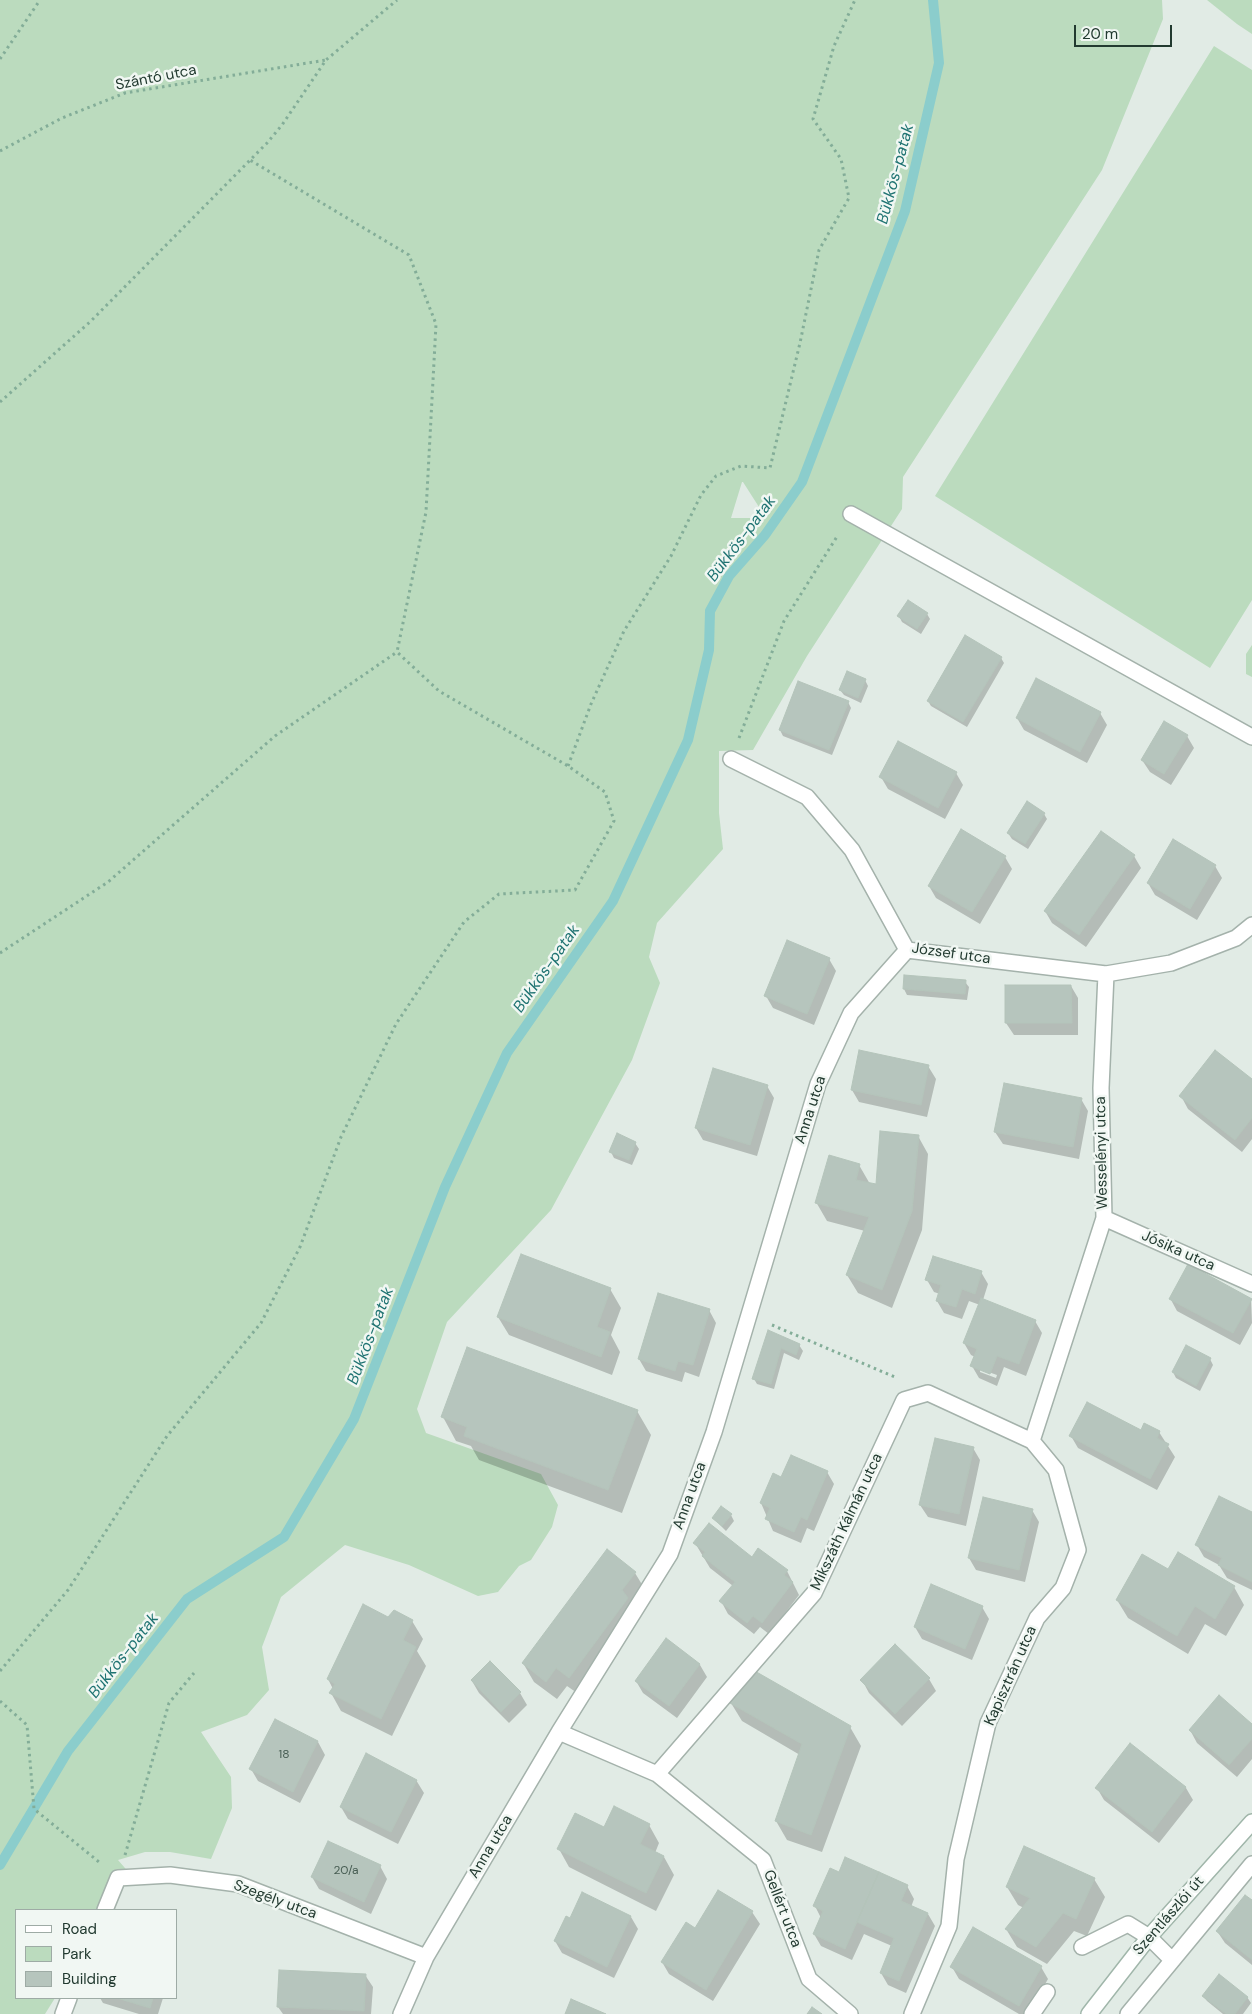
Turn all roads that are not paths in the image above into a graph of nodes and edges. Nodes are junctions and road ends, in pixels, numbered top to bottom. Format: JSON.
{"nodes":[{"id":1,"x":851,"y":514,"type":"road end"},
{"id":2,"x":1252,"y":737,"type":"edge"},
{"id":3,"x":731,"y":759,"type":"road end"},
{"id":4,"x":1252,"y":925,"type":"edge"},
{"id":5,"x":907,"y":950,"type":"junction"},
{"id":6,"x":1106,"y":974,"type":"junction"},
{"id":7,"x":1104,"y":1218,"type":"junction"},
{"id":8,"x":1252,"y":1284,"type":"edge"},
{"id":9,"x":1032,"y":1441,"type":"junction"},
{"id":10,"x":558,"y":1732,"type":"junction"},
{"id":11,"x":657,"y":1774,"type":"junction"},
{"id":12,"x":1252,"y":1822,"type":"edge"},
{"id":13,"x":1252,"y":1864,"type":"edge"},
{"id":14,"x":105,"y":1909,"type":"edge"},
{"id":15,"x":1149,"y":1937,"type":"junction"},
{"id":16,"x":1082,"y":1947,"type":"dead end"},
{"id":17,"x":426,"y":1957,"type":"junction"},
{"id":18,"x":1172,"y":1960,"type":"junction"},
{"id":19,"x":1047,"y":1992,"type":"dead end"},
{"id":20,"x":69,"y":1999,"type":"edge"},
{"id":21,"x":63,"y":2014,"type":"edge"},
{"id":22,"x":401,"y":2014,"type":"edge"},
{"id":23,"x":850,"y":2014,"type":"edge"},
{"id":24,"x":912,"y":2014,"type":"edge"},
{"id":25,"x":1032,"y":2014,"type":"edge"},
{"id":26,"x":1089,"y":2014,"type":"edge"},
{"id":27,"x":1128,"y":2014,"type":"edge"}],
"edges":[{"from":1,"to":2,"type":"street"},
{"from":3,"to":5,"type":"street","name":"József utca"},
{"from":4,"to":6,"type":"street","name":"József utca"},
{"from":5,"to":6,"type":"street","name":"József utca"},
{"from":5,"to":10,"type":"street","name":"Anna utca"},
{"from":6,"to":7,"type":"street","name":"Wesselényi utca"},
{"from":7,"to":8,"type":"street","name":"Jósika utca"},
{"from":7,"to":9,"type":"street","name":"Wesselényi utca"},
{"from":9,"to":11,"type":"street","name":"Mikszáth Kálmán utca"},
{"from":9,"to":24,"type":"street","name":"Kapisztrán utca"},
{"from":10,"to":11,"type":"street"},
{"from":10,"to":17,"type":"street","name":"Anna utca"},
{"from":11,"to":23,"type":"street","name":"Gellért utca"},
{"from":12,"to":15,"type":"street","name":"Szentlászlói út"},
{"from":13,"to":18,"type":"street"},
{"from":14,"to":17,"type":"street","name":"Szegély utca"},
{"from":15,"to":16,"type":"street"},
{"from":15,"to":18,"type":"street"},
{"from":15,"to":26,"type":"street","name":"Szentlászlói út"},
{"from":17,"to":22,"type":"street","name":"Anna utca"},
{"from":18,"to":27,"type":"street"},
{"from":19,"to":25,"type":"street"},
{"from":20,"to":21,"type":"street"}]}
